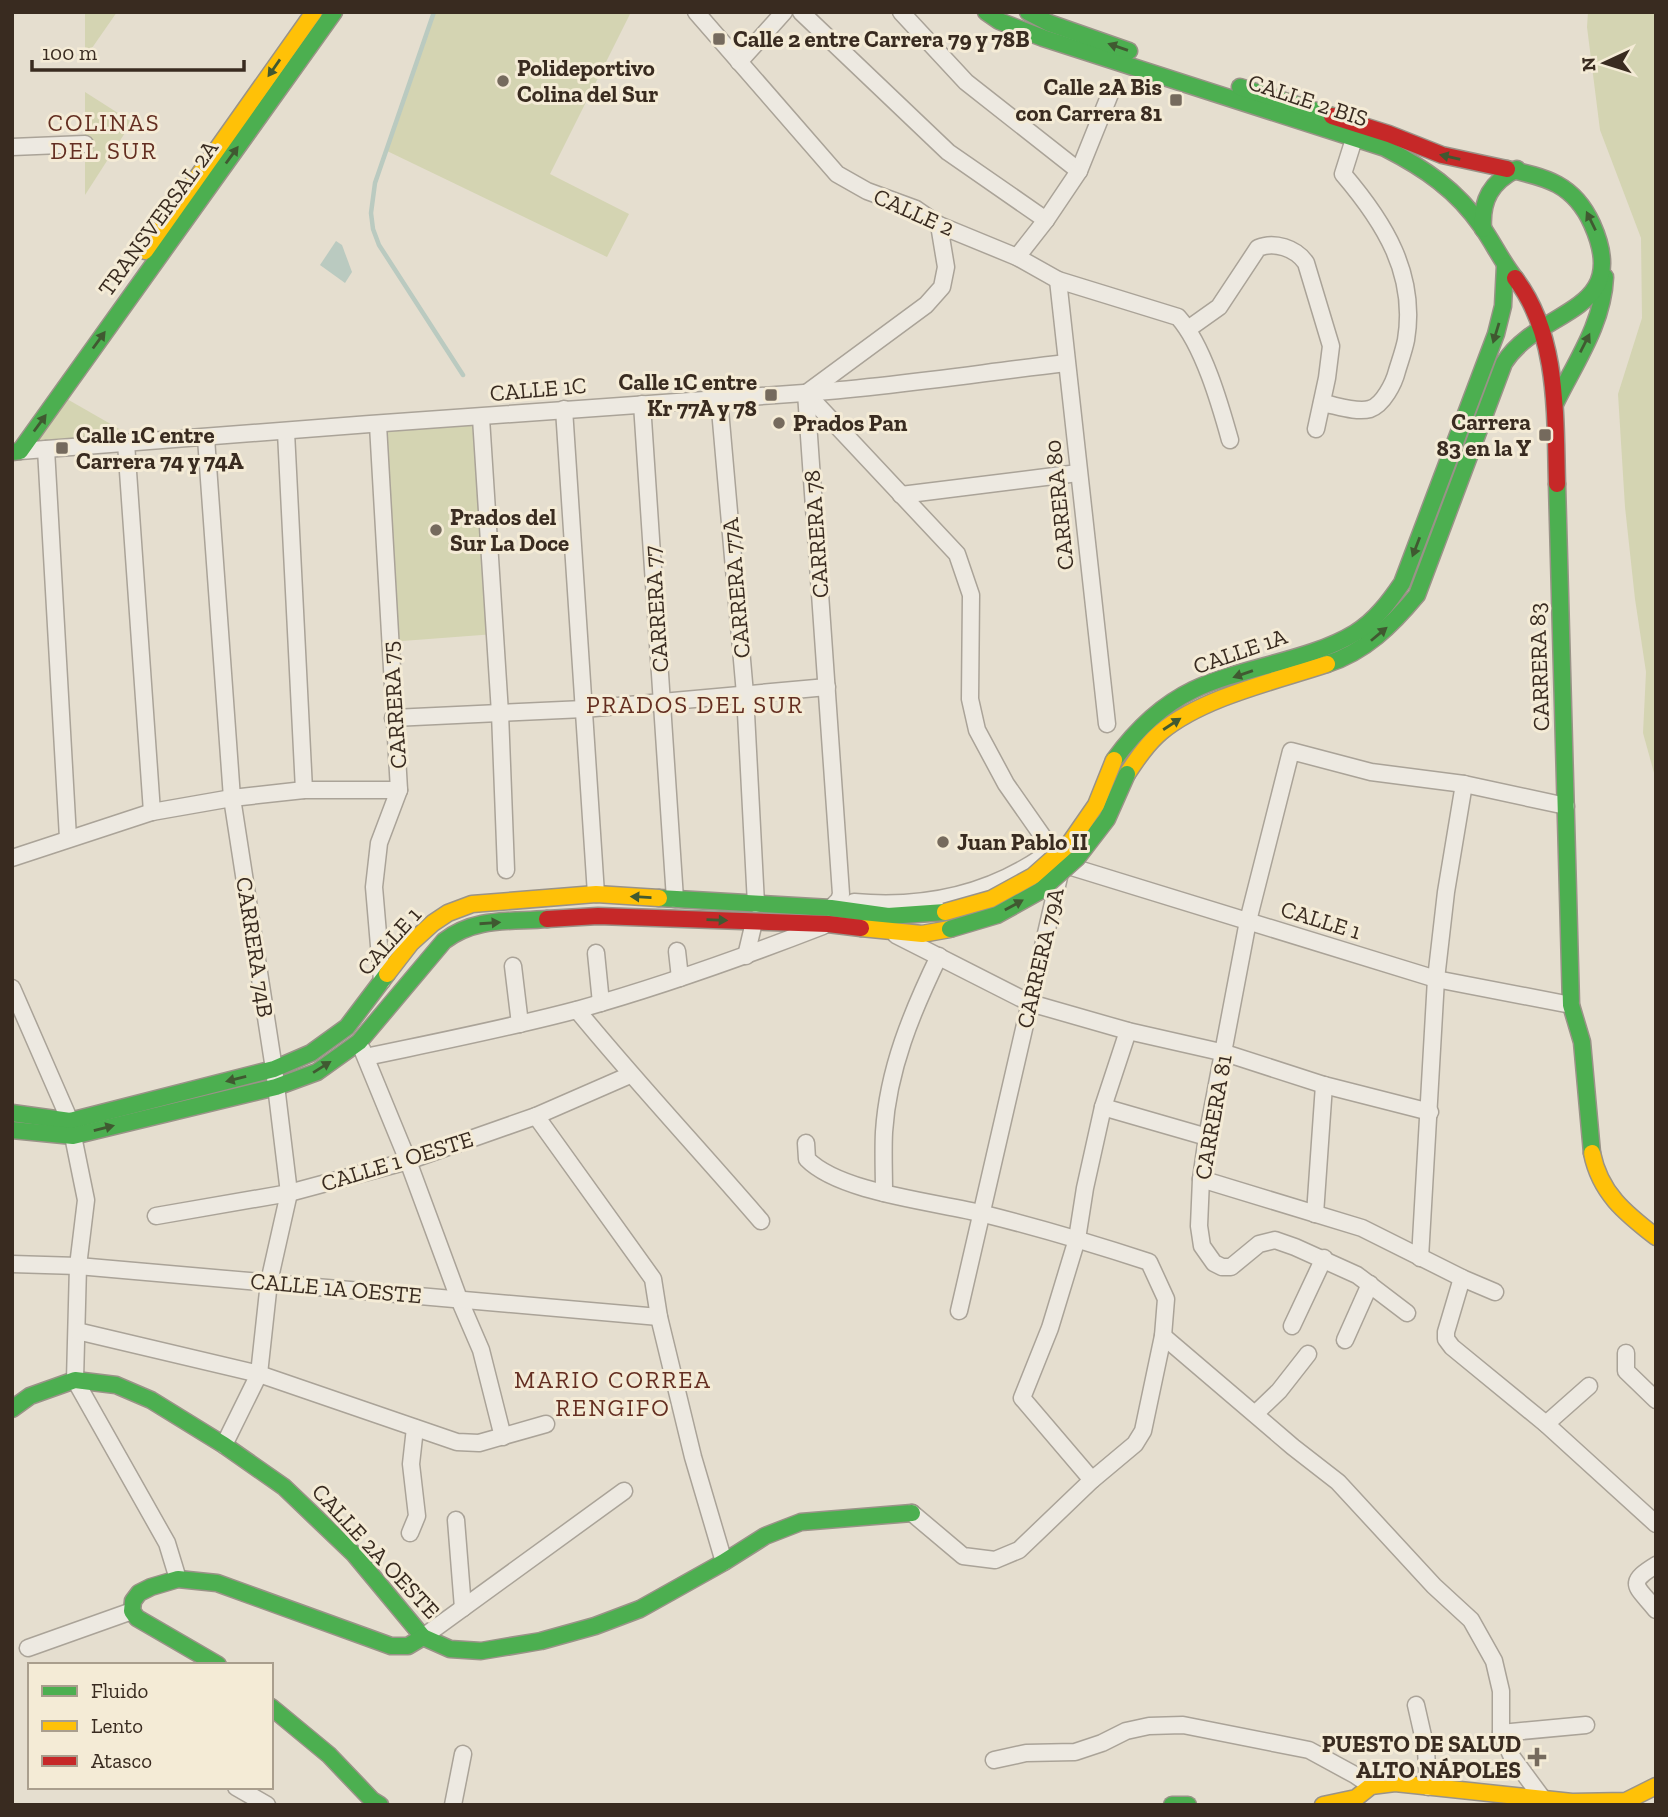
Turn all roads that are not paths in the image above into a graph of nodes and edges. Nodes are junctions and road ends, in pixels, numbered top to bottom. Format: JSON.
{"nodes":[{"id":1,"x":314,"y":12,"type":"edge"},
{"id":2,"x":334,"y":12,"type":"edge"},
{"id":3,"x":695,"y":12,"type":"edge"},
{"id":4,"x":784,"y":12,"type":"edge"},
{"id":5,"x":801,"y":12,"type":"edge"},
{"id":6,"x":901,"y":12,"type":"edge"},
{"id":7,"x":986,"y":12,"type":"edge"},
{"id":8,"x":1028,"y":12,"type":"edge"},
{"id":9,"x":739,"y":62,"type":"junction"},
{"id":10,"x":1110,"y":94,"type":"dead end"},
{"id":11,"x":1354,"y":139,"type":"junction"},
{"id":12,"x":85,"y":144,"type":"dead end"},
{"id":13,"x":12,"y":147,"type":"edge"},
{"id":14,"x":1517,"y":169,"type":"junction"},
{"id":15,"x":1079,"y":171,"type":"junction"},
{"id":16,"x":1046,"y":220,"type":"junction"},
{"id":17,"x":939,"y":225,"type":"junction"},
{"id":18,"x":1483,"y":229,"type":"junction"},
{"id":19,"x":1017,"y":257,"type":"junction"},
{"id":20,"x":1604,"y":265,"type":"junction"},
{"id":21,"x":1505,"y":266,"type":"junction"},
{"id":22,"x":1058,"y":280,"type":"junction"},
{"id":23,"x":1188,"y":329,"type":"junction"},
{"id":24,"x":1539,"y":330,"type":"junction"},
{"id":25,"x":1066,"y":363,"type":"junction"},
{"id":26,"x":806,"y":393,"type":"junction"},
{"id":27,"x":719,"y":398,"type":"junction"},
{"id":28,"x":1322,"y":403,"type":"junction"},
{"id":29,"x":642,"y":404,"type":"junction"},
{"id":30,"x":1555,"y":404,"type":"junction"},
{"id":31,"x":564,"y":409,"type":"junction"},
{"id":32,"x":481,"y":418,"type":"junction"},
{"id":33,"x":378,"y":425,"type":"junction"},
{"id":34,"x":1316,"y":429,"type":"dead end"},
{"id":35,"x":286,"y":432,"type":"junction"},
{"id":36,"x":206,"y":438,"type":"junction"},
{"id":37,"x":1230,"y":440,"type":"dead end"},
{"id":38,"x":126,"y":443,"type":"junction"},
{"id":39,"x":15,"y":446,"type":"edge"},
{"id":40,"x":46,"y":449,"type":"junction"},
{"id":41,"x":1078,"y":473,"type":"junction"},
{"id":42,"x":901,"y":495,"type":"junction"},
{"id":43,"x":827,"y":687,"type":"junction"},
{"id":44,"x":745,"y":694,"type":"junction"},
{"id":45,"x":662,"y":702,"type":"junction"},
{"id":46,"x":584,"y":709,"type":"junction"},
{"id":47,"x":500,"y":713,"type":"junction"},
{"id":48,"x":393,"y":718,"type":"junction"},
{"id":49,"x":1107,"y":724,"type":"dead end"},
{"id":50,"x":1464,"y":784,"type":"junction"},
{"id":51,"x":304,"y":790,"type":"junction"},
{"id":52,"x":399,"y":790,"type":"junction"},
{"id":53,"x":232,"y":798,"type":"junction"},
{"id":54,"x":1566,"y":806,"type":"junction"},
{"id":55,"x":152,"y":812,"type":"junction"},
{"id":56,"x":68,"y":838,"type":"junction"},
{"id":57,"x":1053,"y":850,"type":"junction"},
{"id":58,"x":12,"y":858,"type":"edge"},
{"id":59,"x":1062,"y":864,"type":"junction"},
{"id":60,"x":506,"y":870,"type":"dead end"},
{"id":61,"x":596,"y":894,"type":"junction"},
{"id":62,"x":841,"y":894,"type":"junction"},
{"id":63,"x":675,"y":899,"type":"junction"},
{"id":64,"x":756,"y":904,"type":"junction"},
{"id":65,"x":830,"y":916,"type":"junction"},
{"id":66,"x":1248,"y":921,"type":"junction"},
{"id":67,"x":754,"y":922,"type":"junction"},
{"id":68,"x":890,"y":932,"type":"junction"},
{"id":69,"x":677,"y":951,"type":"dead end"},
{"id":70,"x":596,"y":953,"type":"dead end"},
{"id":71,"x":746,"y":956,"type":"junction"},
{"id":72,"x":939,"y":956,"type":"junction"},
{"id":73,"x":513,"y":966,"type":"dead end"},
{"id":74,"x":680,"y":978,"type":"junction"},
{"id":75,"x":1436,"y":979,"type":"junction"},
{"id":76,"x":382,"y":981,"type":"junction"},
{"id":77,"x":12,"y":988,"type":"edge"},
{"id":78,"x":601,"y":1003,"type":"junction"},
{"id":79,"x":1030,"y":1003,"type":"junction"},
{"id":80,"x":1570,"y":1005,"type":"junction"},
{"id":81,"x":577,"y":1010,"type":"junction"},
{"id":82,"x":520,"y":1024,"type":"junction"},
{"id":83,"x":1128,"y":1031,"type":"junction"},
{"id":84,"x":359,"y":1042,"type":"junction"},
{"id":85,"x":1225,"y":1052,"type":"junction"},
{"id":86,"x":366,"y":1057,"type":"junction"},
{"id":87,"x":274,"y":1069,"type":"junction"},
{"id":88,"x":630,"y":1075,"type":"junction"},
{"id":89,"x":1324,"y":1085,"type":"junction"},
{"id":90,"x":276,"y":1087,"type":"junction"},
{"id":91,"x":1103,"y":1107,"type":"junction"},
{"id":92,"x":1430,"y":1112,"type":"junction"},
{"id":93,"x":12,"y":1113,"type":"edge"},
{"id":94,"x":536,"y":1116,"type":"junction"},
{"id":95,"x":72,"y":1129,"type":"junction"},
{"id":96,"x":12,"y":1130,"type":"edge"},
{"id":97,"x":1207,"y":1137,"type":"junction"},
{"id":98,"x":806,"y":1143,"type":"dead end"},
{"id":99,"x":408,"y":1161,"type":"junction"},
{"id":100,"x":1201,"y":1179,"type":"junction"},
{"id":101,"x":289,"y":1192,"type":"junction"},
{"id":102,"x":884,"y":1193,"type":"junction"},
{"id":103,"x":982,"y":1213,"type":"junction"},
{"id":104,"x":1315,"y":1214,"type":"junction"},
{"id":105,"x":156,"y":1216,"type":"dead end"},
{"id":106,"x":761,"y":1221,"type":"dead end"},
{"id":107,"x":1656,"y":1237,"type":"edge"},
{"id":108,"x":1077,"y":1239,"type":"junction"},
{"id":109,"x":1324,"y":1258,"type":"junction"},
{"id":110,"x":1420,"y":1258,"type":"junction"},
{"id":111,"x":12,"y":1264,"type":"edge"},
{"id":112,"x":78,"y":1266,"type":"junction"},
{"id":113,"x":1462,"y":1278,"type":"junction"},
{"id":114,"x":269,"y":1282,"type":"junction"},
{"id":115,"x":1370,"y":1284,"type":"junction"},
{"id":116,"x":1495,"y":1292,"type":"dead end"},
{"id":117,"x":459,"y":1299,"type":"junction"},
{"id":118,"x":959,"y":1311,"type":"dead end"},
{"id":119,"x":1407,"y":1313,"type":"dead end"},
{"id":120,"x":659,"y":1317,"type":"junction"},
{"id":121,"x":1292,"y":1326,"type":"dead end"},
{"id":122,"x":77,"y":1331,"type":"junction"},
{"id":123,"x":1163,"y":1336,"type":"junction"},
{"id":124,"x":1345,"y":1340,"type":"dead end"},
{"id":125,"x":1626,"y":1353,"type":"dead end"},
{"id":126,"x":1308,"y":1354,"type":"dead end"},
{"id":127,"x":259,"y":1374,"type":"junction"},
{"id":128,"x":75,"y":1380,"type":"junction"},
{"id":129,"x":1589,"y":1386,"type":"dead end"},
{"id":130,"x":1656,"y":1400,"type":"edge"},
{"id":131,"x":12,"y":1409,"type":"edge"},
{"id":132,"x":1255,"y":1414,"type":"junction"},
{"id":133,"x":546,"y":1424,"type":"dead end"},
{"id":134,"x":1546,"y":1424,"type":"junction"},
{"id":135,"x":415,"y":1428,"type":"junction"},
{"id":136,"x":503,"y":1437,"type":"junction"},
{"id":137,"x":224,"y":1445,"type":"junction"},
{"id":138,"x":1092,"y":1480,"type":"junction"},
{"id":139,"x":624,"y":1491,"type":"dead end"},
{"id":140,"x":456,"y":1520,"type":"dead end"},
{"id":141,"x":1656,"y":1524,"type":"edge"},
{"id":142,"x":410,"y":1533,"type":"dead end"},
{"id":143,"x":724,"y":1562,"type":"junction"},
{"id":144,"x":1656,"y":1565,"type":"edge"},
{"id":145,"x":178,"y":1579,"type":"junction"},
{"id":146,"x":463,"y":1608,"type":"junction"},
{"id":147,"x":1656,"y":1610,"type":"edge"},
{"id":148,"x":132,"y":1611,"type":"junction"},
{"id":149,"x":423,"y":1637,"type":"junction"},
{"id":150,"x":28,"y":1648,"type":"dead end"},
{"id":151,"x":216,"y":1663,"type":"edge"},
{"id":152,"x":1416,"y":1705,"type":"dead end"},
{"id":153,"x":273,"y":1708,"type":"edge"},
{"id":154,"x":1586,"y":1725,"type":"dead end"},
{"id":155,"x":1501,"y":1733,"type":"junction"},
{"id":156,"x":463,"y":1754,"type":"dead end"},
{"id":157,"x":994,"y":1760,"type":"dead end"},
{"id":158,"x":1371,"y":1786,"type":"junction"},
{"id":159,"x":1656,"y":1786,"type":"edge"},
{"id":160,"x":1428,"y":1787,"type":"junction"},
{"id":161,"x":239,"y":1789,"type":"edge"},
{"id":162,"x":1464,"y":1798,"type":"edge"},
{"id":163,"x":1543,"y":1800,"type":"junction"},
{"id":164,"x":1357,"y":1802,"type":"edge"},
{"id":165,"x":374,"y":1803,"type":"edge"},
{"id":166,"x":1573,"y":1803,"type":"edge"},
{"id":167,"x":267,"y":1805,"type":"edge"},
{"id":168,"x":453,"y":1805,"type":"edge"},
{"id":169,"x":1324,"y":1805,"type":"edge"}],
"edges":[{"from":1,"to":39,"type":"street","name":"TRANSVERSAL 2A","one_way":true},
{"from":39,"to":2,"type":"street","name":"TRANSVERSAL 2A","one_way":true},
{"from":3,"to":9,"type":"street","name":"CALLE 2"},
{"from":4,"to":9,"type":"street"},
{"from":5,"to":16,"type":"street"},
{"from":6,"to":15,"type":"street"},
{"from":7,"to":11,"type":"street","name":"CALLE 2 BIS"},
{"from":14,"to":8,"type":"street","name":"CALLE 2 BIS","one_way":true},
{"from":9,"to":17,"type":"street","name":"CALLE 2"},
{"from":10,"to":15,"type":"street"},
{"from":11,"to":18,"type":"street","name":"CALLE 2 BIS"},
{"from":11,"to":28,"type":"street"},
{"from":12,"to":13,"type":"street"},
{"from":14,"to":18,"type":"street"},
{"from":20,"to":14,"type":"street","name":"CALLE 2 BIS","one_way":true},
{"from":15,"to":16,"type":"street"},
{"from":16,"to":19,"type":"street"},
{"from":17,"to":19,"type":"street","name":"CALLE 2"},
{"from":17,"to":26,"type":"street"},
{"from":18,"to":21,"type":"street","name":"CALLE 2 BIS"},
{"from":19,"to":22,"type":"street","name":"CALLE 2"},
{"from":20,"to":24,"type":"street","name":"CALLE 1A"},
{"from":30,"to":20,"type":"street","name":"CALLE 2 BIS","one_way":true},
{"from":21,"to":24,"type":"street","name":"CALLE 2 BIS"},
{"from":21,"to":65,"type":"street","name":"CALLE 1A","one_way":true,"bridge":true},
{"from":22,"to":23,"type":"street","name":"CALLE 2"},
{"from":22,"to":25,"type":"street","name":"CARRERA 80"},
{"from":23,"to":28,"type":"street"},
{"from":23,"to":37,"type":"street"},
{"from":24,"to":30,"type":"street","name":"CARRERA 83"},
{"from":68,"to":24,"type":"street","name":"CALLE 1A","one_way":true,"bridge":true},
{"from":25,"to":26,"type":"street","name":"CALLE 1C"},
{"from":25,"to":41,"type":"street","name":"CARRERA 80"},
{"from":26,"to":27,"type":"street","name":"CALLE 1C"},
{"from":26,"to":42,"type":"street","name":"CARRERA 79A"},
{"from":26,"to":43,"type":"street","name":"CARRERA 78"},
{"from":27,"to":29,"type":"street","name":"CALLE 1C"},
{"from":27,"to":44,"type":"street","name":"CARRERA 77A"},
{"from":28,"to":34,"type":"street"},
{"from":29,"to":31,"type":"street","name":"CALLE 1C"},
{"from":29,"to":45,"type":"street","name":"CARRERA 77"},
{"from":30,"to":54,"type":"street","name":"CARRERA 83"},
{"from":31,"to":32,"type":"street","name":"CALLE 1C"},
{"from":31,"to":46,"type":"street"},
{"from":32,"to":33,"type":"street","name":"CALLE 1C"},
{"from":32,"to":47,"type":"street"},
{"from":33,"to":35,"type":"street","name":"CALLE 1C"},
{"from":33,"to":48,"type":"street","name":"CARRERA 75"},
{"from":35,"to":36,"type":"street","name":"CALLE 1C"},
{"from":35,"to":51,"type":"street"},
{"from":36,"to":38,"type":"street","name":"CALLE 1C"},
{"from":36,"to":53,"type":"street","name":"CARRERA 74B"},
{"from":38,"to":40,"type":"street","name":"CALLE 1C"},
{"from":38,"to":55,"type":"street"},
{"from":39,"to":40,"type":"street","name":"CALLE 1C"},
{"from":40,"to":56,"type":"street"},
{"from":41,"to":42,"type":"street"},
{"from":41,"to":49,"type":"street","name":"CARRERA 80"},
{"from":42,"to":57,"type":"street","name":"CARRERA 79A"},
{"from":43,"to":44,"type":"street"},
{"from":43,"to":62,"type":"street","name":"CARRERA 78"},
{"from":44,"to":45,"type":"street"},
{"from":44,"to":64,"type":"street","name":"CARRERA 77A"},
{"from":45,"to":46,"type":"street"},
{"from":45,"to":63,"type":"street","name":"CARRERA 77"},
{"from":46,"to":47,"type":"street"},
{"from":46,"to":61,"type":"street"},
{"from":47,"to":48,"type":"street"},
{"from":47,"to":60,"type":"street"},
{"from":48,"to":52,"type":"street","name":"CARRERA 75"},
{"from":50,"to":54,"type":"street"},
{"from":50,"to":66,"type":"street","name":"CARRERA 81"},
{"from":50,"to":75,"type":"street"},
{"from":51,"to":52,"type":"street"},
{"from":51,"to":53,"type":"street"},
{"from":52,"to":76,"type":"street","name":"CARRERA 75"},
{"from":53,"to":55,"type":"street"},
{"from":53,"to":87,"type":"street","name":"CARRERA 74B"},
{"from":54,"to":80,"type":"street","name":"CARRERA 83"},
{"from":55,"to":56,"type":"street"},
{"from":56,"to":58,"type":"street"},
{"from":57,"to":59,"type":"street","name":"CARRERA 79A"},
{"from":57,"to":62,"type":"street"},
{"from":59,"to":66,"type":"street","name":"CALLE 1"},
{"from":59,"to":79,"type":"street","name":"CARRERA 79A"},
{"from":63,"to":61,"type":"street","name":"CALLE 1","one_way":true},
{"from":61,"to":76,"type":"street","name":"CALLE 1"},
{"from":62,"to":65,"type":"street"},
{"from":63,"to":64,"type":"street","name":"CALLE 1"},
{"from":64,"to":65,"type":"street","name":"CALLE 1"},
{"from":65,"to":67,"type":"street","name":"CALLE 1"},
{"from":65,"to":68,"type":"street","name":"CALLE 1"},
{"from":65,"to":71,"type":"street","name":"CALLE 1"},
{"from":66,"to":75,"type":"street","name":"CALLE 1"},
{"from":66,"to":85,"type":"street","name":"CARRERA 81"},
{"from":67,"to":71,"type":"street"},
{"from":84,"to":67,"type":"street","name":"CALLE 1","one_way":true},
{"from":68,"to":72,"type":"street","name":"CALLE 1"},
{"from":69,"to":74,"type":"street"},
{"from":70,"to":78,"type":"street"},
{"from":71,"to":74,"type":"street","name":"CALLE 1"},
{"from":72,"to":79,"type":"street","name":"CALLE 1"},
{"from":72,"to":102,"type":"street"},
{"from":73,"to":82,"type":"street"},
{"from":74,"to":78,"type":"street","name":"CALLE 1"},
{"from":75,"to":80,"type":"street","name":"CALLE 1"},
{"from":75,"to":92,"type":"street"},
{"from":76,"to":87,"type":"street","name":"CALLE 1"},
{"from":77,"to":95,"type":"street"},
{"from":78,"to":81,"type":"street","name":"CALLE 1"},
{"from":79,"to":83,"type":"street","name":"CALLE 1"},
{"from":79,"to":103,"type":"street","name":"CARRERA 79A"},
{"from":80,"to":107,"type":"street","name":"CARRERA 83"},
{"from":81,"to":82,"type":"street","name":"CALLE 1"},
{"from":81,"to":88,"type":"street"},
{"from":82,"to":86,"type":"street","name":"CALLE 1"},
{"from":83,"to":85,"type":"street","name":"CALLE 1"},
{"from":83,"to":91,"type":"street"},
{"from":84,"to":86,"type":"street"},
{"from":90,"to":84,"type":"street","name":"CALLE 1","one_way":true},
{"from":85,"to":89,"type":"street","name":"CALLE 1"},
{"from":85,"to":97,"type":"street","name":"CARRERA 81"},
{"from":86,"to":99,"type":"street"},
{"from":87,"to":90,"type":"street","name":"CARRERA 74B"},
{"from":87,"to":95,"type":"street","name":"CALLE 1","one_way":true},
{"from":88,"to":94,"type":"street","name":"CALLE 1 OESTE"},
{"from":88,"to":106,"type":"street"},
{"from":89,"to":92,"type":"street","name":"CALLE 1"},
{"from":89,"to":104,"type":"street"},
{"from":95,"to":90,"type":"street","name":"CALLE 1","one_way":true},
{"from":90,"to":101,"type":"street","name":"CARRERA 74B"},
{"from":91,"to":97,"type":"street"},
{"from":91,"to":108,"type":"street"},
{"from":92,"to":110,"type":"street"},
{"from":93,"to":95,"type":"street","name":"CALLE 1"},
{"from":94,"to":99,"type":"street","name":"CALLE 1 OESTE"},
{"from":94,"to":120,"type":"street"},
{"from":95,"to":96,"type":"street","name":"CALLE 1"},
{"from":95,"to":112,"type":"street"},
{"from":97,"to":100,"type":"street","name":"CARRERA 81"},
{"from":98,"to":102,"type":"street"},
{"from":99,"to":101,"type":"street","name":"CALLE 1 OESTE"},
{"from":99,"to":117,"type":"street"},
{"from":100,"to":104,"type":"street"},
{"from":100,"to":109,"type":"street","name":"CARRERA 81"},
{"from":101,"to":105,"type":"street","name":"CALLE 1 OESTE"},
{"from":101,"to":114,"type":"street","name":"CARRERA 74B"},
{"from":102,"to":103,"type":"street"},
{"from":103,"to":108,"type":"street"},
{"from":103,"to":118,"type":"street","name":"CARRERA 79A"},
{"from":104,"to":110,"type":"street"},
{"from":108,"to":123,"type":"street"},
{"from":108,"to":138,"type":"street"},
{"from":109,"to":115,"type":"street","name":"CARRERA 81"},
{"from":109,"to":121,"type":"street"},
{"from":110,"to":113,"type":"street"},
{"from":111,"to":112,"type":"street","name":"CALLE 1A OESTE"},
{"from":112,"to":114,"type":"street","name":"CALLE 1A OESTE"},
{"from":112,"to":122,"type":"street"},
{"from":113,"to":116,"type":"street"},
{"from":113,"to":134,"type":"street"},
{"from":114,"to":117,"type":"street","name":"CALLE 1A OESTE"},
{"from":114,"to":127,"type":"street","name":"CARRERA 74B"},
{"from":115,"to":119,"type":"street","name":"CARRERA 81"},
{"from":115,"to":124,"type":"street"},
{"from":117,"to":120,"type":"street","name":"CALLE 1A OESTE"},
{"from":117,"to":136,"type":"street"},
{"from":120,"to":143,"type":"street"},
{"from":122,"to":127,"type":"street"},
{"from":122,"to":128,"type":"street"},
{"from":123,"to":132,"type":"street"},
{"from":123,"to":138,"type":"street"},
{"from":125,"to":130,"type":"street"},
{"from":126,"to":132,"type":"street"},
{"from":127,"to":135,"type":"street"},
{"from":127,"to":137,"type":"street","name":"CARRERA 74B"},
{"from":128,"to":131,"type":"street","name":"CALLE 2A OESTE"},
{"from":128,"to":137,"type":"street","name":"CALLE 2A OESTE"},
{"from":128,"to":145,"type":"street"},
{"from":129,"to":134,"type":"street"},
{"from":132,"to":155,"type":"street"},
{"from":133,"to":136,"type":"street"},
{"from":134,"to":141,"type":"street"},
{"from":135,"to":136,"type":"street"},
{"from":135,"to":142,"type":"street"},
{"from":137,"to":149,"type":"street","name":"CALLE 2A OESTE"},
{"from":138,"to":143,"type":"street","name":"CALLE 2A OESTE"},
{"from":139,"to":146,"type":"street"},
{"from":140,"to":146,"type":"street"},
{"from":143,"to":149,"type":"street","name":"CALLE 2A OESTE"},
{"from":144,"to":147,"type":"street"},
{"from":145,"to":148,"type":"street"},
{"from":145,"to":149,"type":"street"},
{"from":146,"to":149,"type":"street"},
{"from":148,"to":150,"type":"street"},
{"from":148,"to":151,"type":"street"},
{"from":152,"to":160,"type":"street"},
{"from":153,"to":165,"type":"street"},
{"from":154,"to":155,"type":"street"},
{"from":155,"to":163,"type":"street"},
{"from":156,"to":168,"type":"street"},
{"from":157,"to":158,"type":"street"},
{"from":158,"to":160,"type":"street"},
{"from":158,"to":164,"type":"street"},
{"from":159,"to":166,"type":"street"},
{"from":160,"to":162,"type":"street"},
{"from":161,"to":167,"type":"street"},
{"from":162,"to":163,"type":"street"},
{"from":163,"to":166,"type":"street"},
{"from":164,"to":169,"type":"street"}]}
